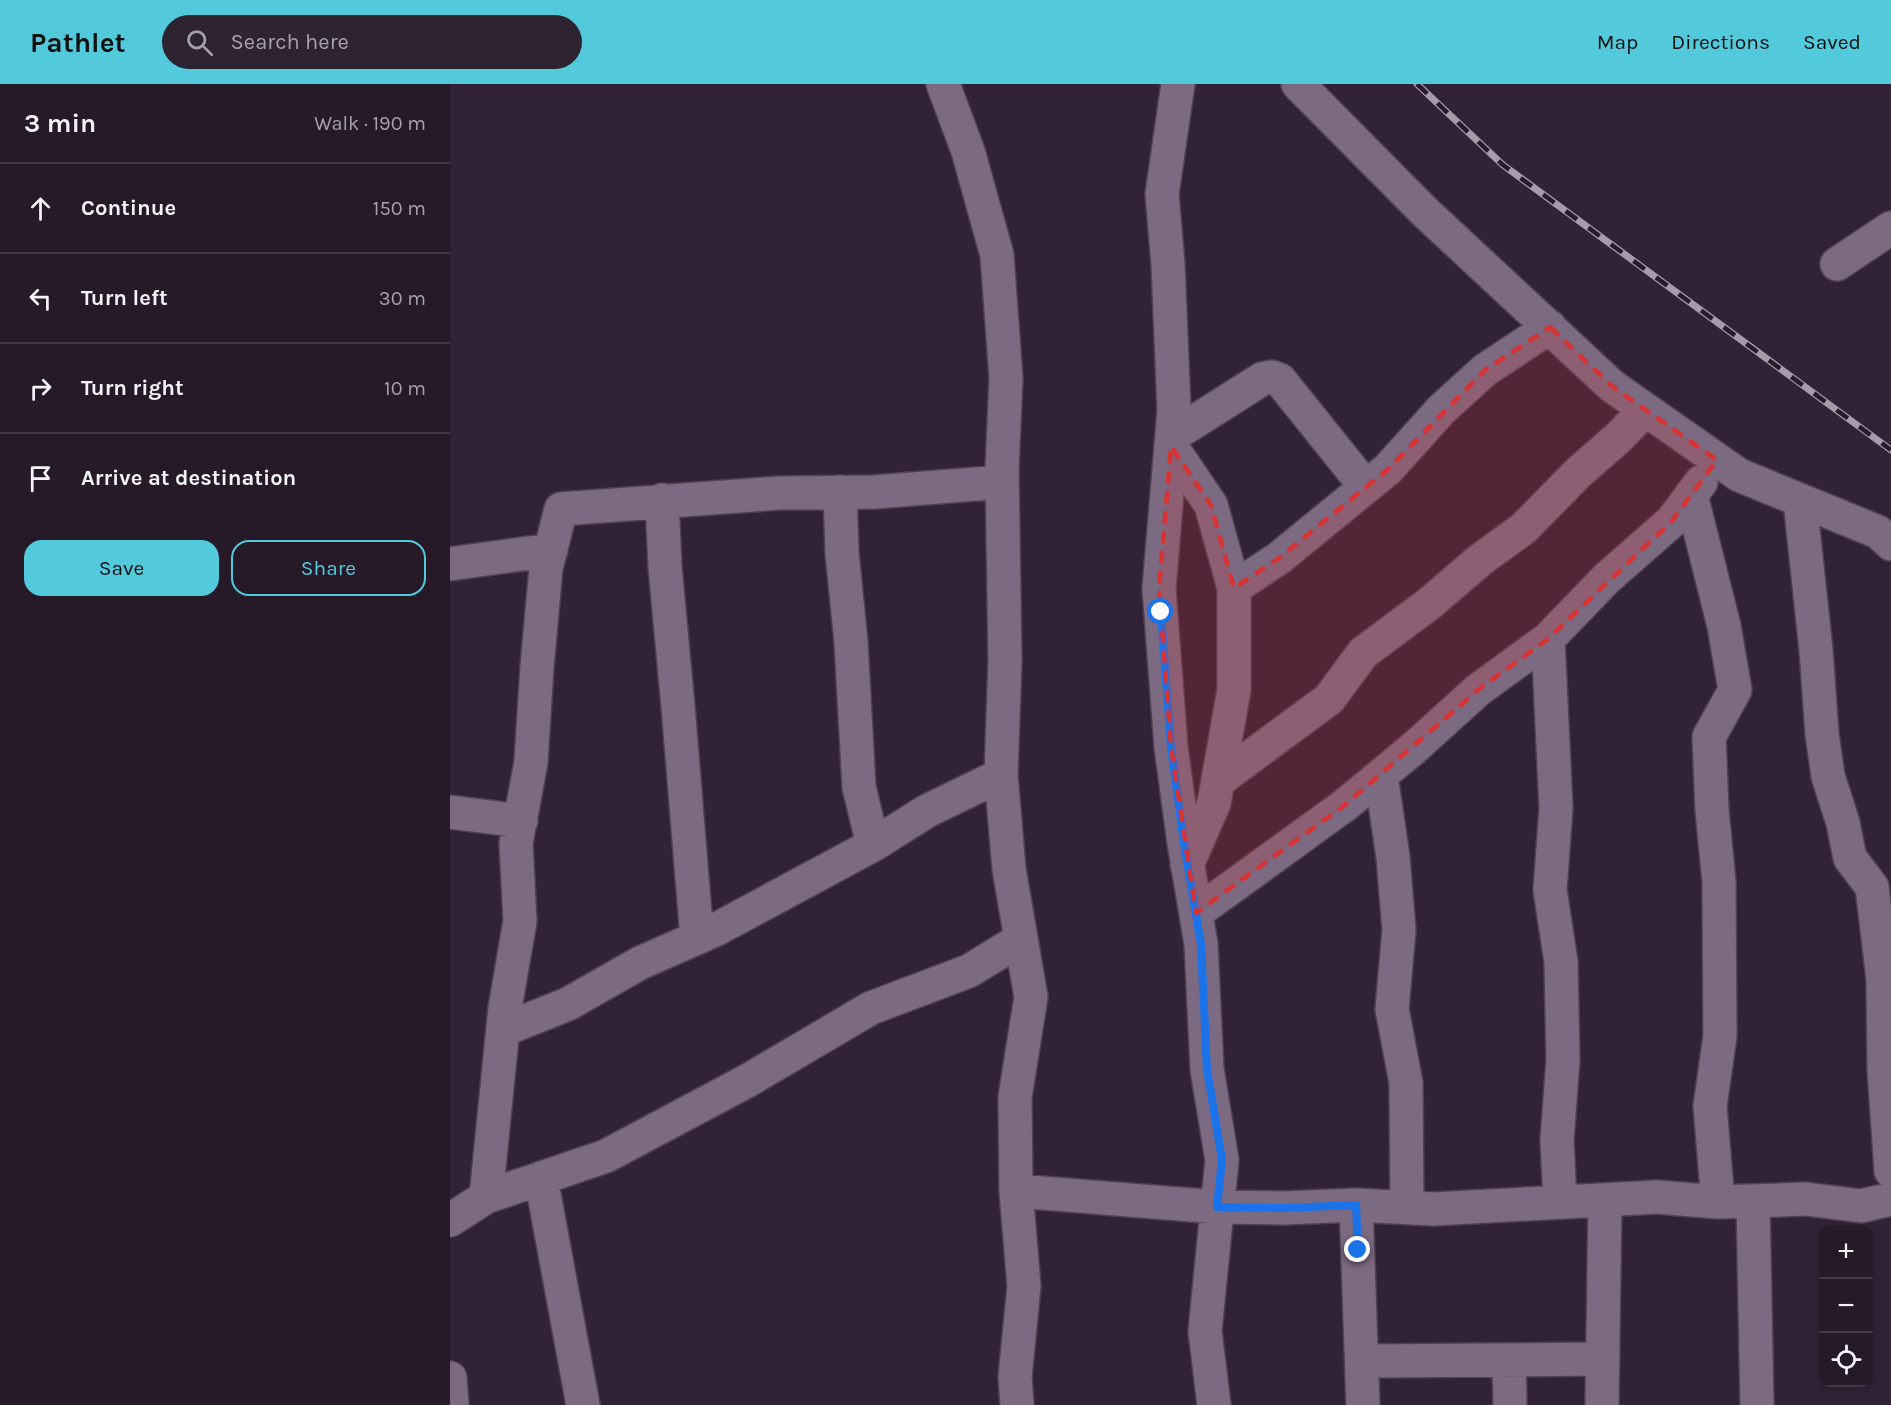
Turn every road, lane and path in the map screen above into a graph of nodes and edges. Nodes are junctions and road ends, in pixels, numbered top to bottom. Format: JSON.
{"nodes":[{"id":1,"x":943,"y":84,"type":"edge"},
{"id":2,"x":1178,"y":84,"type":"edge"},
{"id":3,"x":1298,"y":84,"type":"edge"},
{"id":4,"x":1891,"y":228,"type":"edge"},
{"id":5,"x":1837,"y":264,"type":"dead end"},
{"id":6,"x":1550,"y":327,"type":"junction"},
{"id":7,"x":1646,"y":410,"type":"junction"},
{"id":8,"x":1172,"y":441,"type":"junction"},
{"id":9,"x":1717,"y":460,"type":"junction"},
{"id":10,"x":1002,"y":482,"type":"junction"},
{"id":11,"x":1365,"y":486,"type":"junction"},
{"id":12,"x":840,"y":492,"type":"junction"},
{"id":13,"x":1691,"y":495,"type":"junction"},
{"id":14,"x":662,"y":500,"type":"junction"},
{"id":15,"x":1800,"y":501,"type":"junction"},
{"id":16,"x":1891,"y":544,"type":"edge"},
{"id":17,"x":551,"y":550,"type":"junction"},
{"id":18,"x":450,"y":564,"type":"edge"},
{"id":19,"x":1234,"y":588,"type":"junction"},
{"id":20,"x":1548,"y":639,"type":"junction"},
{"id":21,"x":1001,"y":775,"type":"junction"},
{"id":22,"x":1381,"y":776,"type":"junction"},
{"id":23,"x":1218,"y":781,"type":"junction"},
{"id":24,"x":450,"y":812,"type":"edge"},
{"id":25,"x":521,"y":821,"type":"junction"},
{"id":26,"x":873,"y":845,"type":"junction"},
{"id":27,"x":1187,"y":865,"type":"junction"},
{"id":28,"x":1196,"y":914,"type":"junction"},
{"id":29,"x":696,"y":938,"type":"junction"},
{"id":30,"x":1021,"y":939,"type":"junction"},
{"id":31,"x":503,"y":1030,"type":"junction"},
{"id":32,"x":1891,"y":1172,"type":"edge"},
{"id":33,"x":542,"y":1178,"type":"junction"},
{"id":34,"x":1016,"y":1191,"type":"junction"},
{"id":35,"x":486,"y":1197,"type":"junction"},
{"id":36,"x":1891,"y":1199,"type":"edge"},
{"id":37,"x":1754,"y":1201,"type":"junction"},
{"id":38,"x":1560,"y":1202,"type":"junction"},
{"id":39,"x":1605,"y":1202,"type":"junction"},
{"id":40,"x":1718,"y":1202,"type":"junction"},
{"id":41,"x":1356,"y":1205,"type":"junction"},
{"id":42,"x":1217,"y":1207,"type":"junction"},
{"id":43,"x":1407,"y":1208,"type":"junction"},
{"id":44,"x":450,"y":1220,"type":"edge"},
{"id":45,"x":1602,"y":1359,"type":"junction"},
{"id":46,"x":1363,"y":1360,"type":"junction"},
{"id":47,"x":1509,"y":1360,"type":"junction"},
{"id":48,"x":450,"y":1378,"type":"edge"},
{"id":49,"x":452,"y":1405,"type":"edge"},
{"id":50,"x":583,"y":1405,"type":"edge"},
{"id":51,"x":1017,"y":1405,"type":"edge"},
{"id":52,"x":1214,"y":1405,"type":"edge"},
{"id":53,"x":1363,"y":1405,"type":"edge"},
{"id":54,"x":1510,"y":1405,"type":"edge"},
{"id":55,"x":1602,"y":1405,"type":"edge"},
{"id":56,"x":1756,"y":1405,"type":"edge"}],
"edges":[{"from":1,"to":10,"type":"street"},
{"from":2,"to":8,"type":"street"},
{"from":3,"to":6,"type":"street"},
{"from":4,"to":5,"type":"street"},
{"from":6,"to":7,"type":"street"},
{"from":6,"to":11,"type":"street"},
{"from":7,"to":9,"type":"street"},
{"from":7,"to":23,"type":"street"},
{"from":8,"to":11,"type":"street"},
{"from":8,"to":19,"type":"street"},
{"from":8,"to":27,"type":"street"},
{"from":9,"to":13,"type":"street"},
{"from":9,"to":15,"type":"street"},
{"from":10,"to":12,"type":"street"},
{"from":10,"to":21,"type":"street"},
{"from":11,"to":19,"type":"street"},
{"from":12,"to":14,"type":"street"},
{"from":12,"to":26,"type":"street"},
{"from":13,"to":20,"type":"street"},
{"from":13,"to":40,"type":"street"},
{"from":14,"to":17,"type":"street"},
{"from":14,"to":29,"type":"street"},
{"from":15,"to":16,"type":"street"},
{"from":15,"to":32,"type":"street"},
{"from":17,"to":18,"type":"street"},
{"from":17,"to":25,"type":"street"},
{"from":19,"to":23,"type":"street"},
{"from":20,"to":22,"type":"street"},
{"from":20,"to":38,"type":"street"},
{"from":21,"to":26,"type":"street"},
{"from":21,"to":30,"type":"street"},
{"from":22,"to":28,"type":"street"},
{"from":22,"to":43,"type":"street"},
{"from":23,"to":27,"type":"street"},
{"from":24,"to":25,"type":"street"},
{"from":25,"to":31,"type":"street"},
{"from":26,"to":29,"type":"street"},
{"from":27,"to":28,"type":"street"},
{"from":28,"to":42,"type":"street"},
{"from":29,"to":31,"type":"street"},
{"from":30,"to":33,"type":"street"},
{"from":30,"to":34,"type":"street"},
{"from":31,"to":35,"type":"street"},
{"from":33,"to":35,"type":"street"},
{"from":33,"to":50,"type":"street"},
{"from":34,"to":42,"type":"street"},
{"from":34,"to":51,"type":"street"},
{"from":35,"to":44,"type":"street"},
{"from":36,"to":37,"type":"street"},
{"from":37,"to":40,"type":"street"},
{"from":37,"to":56,"type":"street"},
{"from":38,"to":39,"type":"street"},
{"from":38,"to":43,"type":"street"},
{"from":39,"to":40,"type":"street"},
{"from":39,"to":45,"type":"street"},
{"from":41,"to":42,"type":"street"},
{"from":41,"to":43,"type":"street"},
{"from":41,"to":46,"type":"street"},
{"from":42,"to":52,"type":"street"},
{"from":45,"to":47,"type":"street"},
{"from":45,"to":55,"type":"street"},
{"from":46,"to":47,"type":"street"},
{"from":46,"to":53,"type":"street"},
{"from":47,"to":54,"type":"street"},
{"from":48,"to":49,"type":"street"}]}
